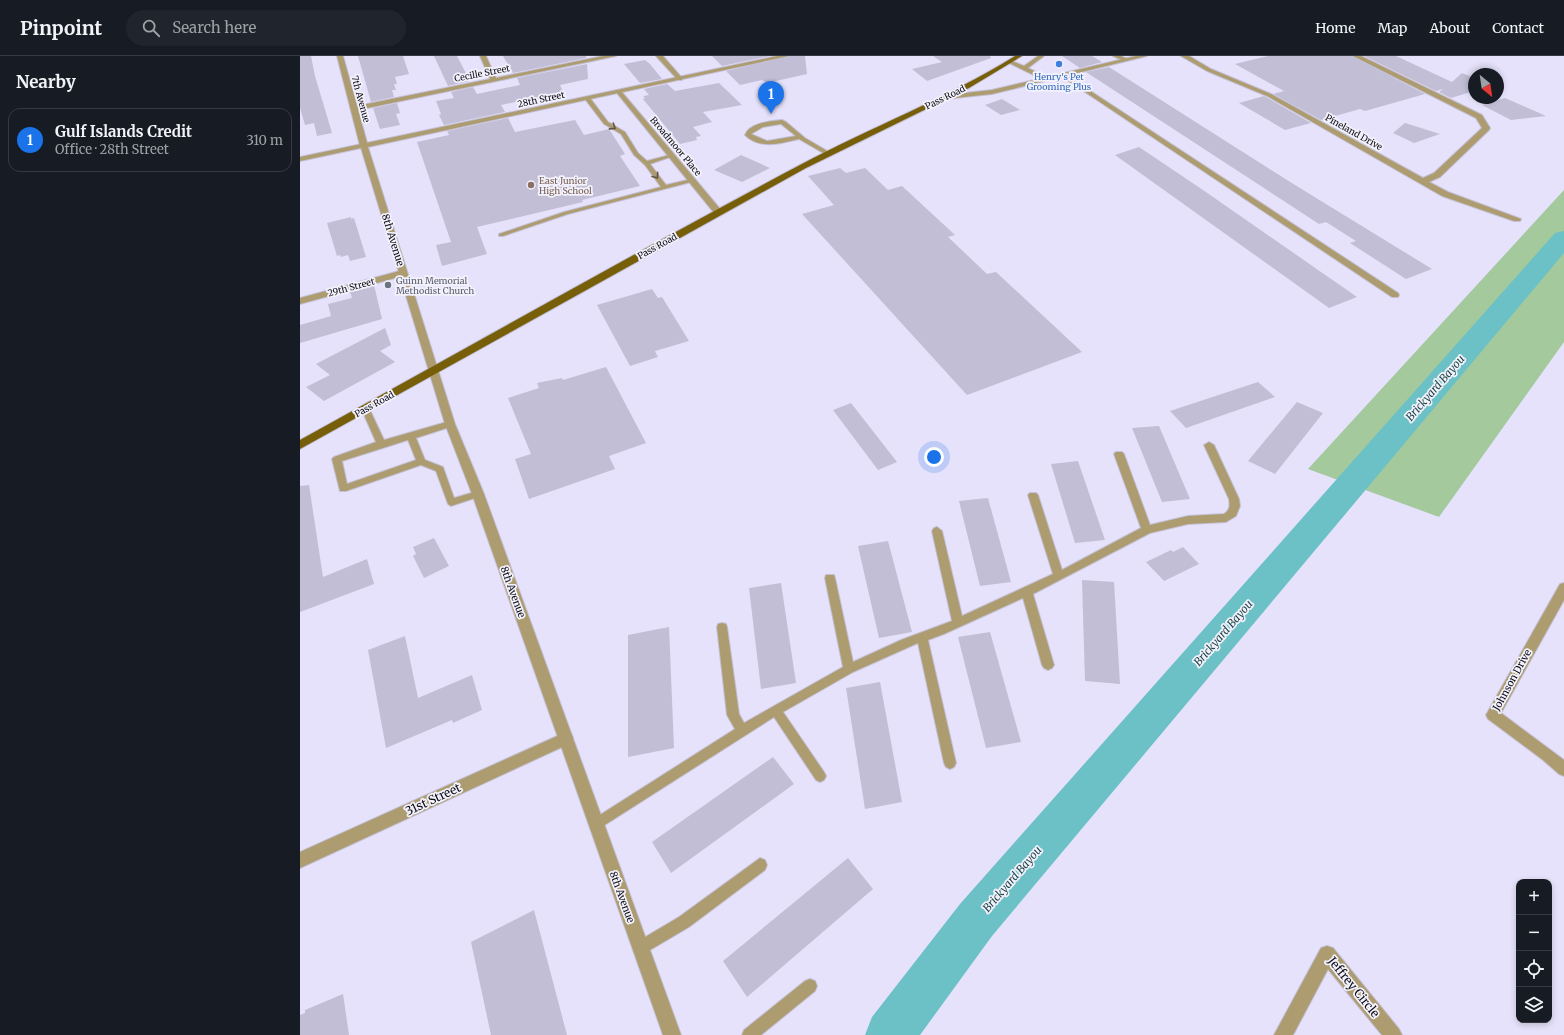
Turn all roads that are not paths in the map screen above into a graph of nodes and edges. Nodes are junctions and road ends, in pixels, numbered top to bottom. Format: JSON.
{"nodes":[{"id":1,"x":340,"y":56,"type":"edge"},
{"id":2,"x":483,"y":56,"type":"edge"},
{"id":3,"x":613,"y":56,"type":"edge"},
{"id":4,"x":659,"y":56,"type":"edge"},
{"id":5,"x":786,"y":56,"type":"edge"},
{"id":6,"x":1019,"y":56,"type":"edge"},
{"id":7,"x":1041,"y":56,"type":"edge"},
{"id":8,"x":1116,"y":56,"type":"edge"},
{"id":9,"x":1144,"y":56,"type":"edge"},
{"id":10,"x":1184,"y":56,"type":"edge"},
{"id":11,"x":1356,"y":56,"type":"edge"},
{"id":12,"x":1126,"y":60,"type":"junction"},
{"id":13,"x":1010,"y":62,"type":"junction"},
{"id":14,"x":1024,"y":69,"type":"junction"},
{"id":15,"x":1064,"y":75,"type":"junction"},
{"id":16,"x":680,"y":79,"type":"junction"},
{"id":17,"x":1046,"y":79,"type":"junction"},
{"id":18,"x":494,"y":80,"type":"junction"},
{"id":19,"x":619,"y":92,"type":"junction"},
{"id":20,"x":946,"y":97,"type":"junction"},
{"id":21,"x":588,"y":98,"type":"junction"},
{"id":22,"x":355,"y":108,"type":"junction"},
{"id":23,"x":800,"y":137,"type":"junction"},
{"id":24,"x":364,"y":146,"type":"junction"},
{"id":25,"x":827,"y":153,"type":"junction"},
{"id":26,"x":671,"y":155,"type":"junction"},
{"id":27,"x":300,"y":159,"type":"edge"},
{"id":28,"x":647,"y":164,"type":"junction"},
{"id":29,"x":692,"y":181,"type":"junction"},
{"id":30,"x":1422,"y":182,"type":"junction"},
{"id":31,"x":665,"y":188,"type":"junction"},
{"id":32,"x":718,"y":212,"type":"junction"},
{"id":33,"x":1517,"y":219,"type":"dead end"},
{"id":34,"x":501,"y":235,"type":"dead end"},
{"id":35,"x":403,"y":273,"type":"junction"},
{"id":36,"x":1395,"y":295,"type":"dead end"},
{"id":37,"x":300,"y":301,"type":"edge"},
{"id":38,"x":433,"y":371,"type":"junction"},
{"id":39,"x":366,"y":408,"type":"junction"},
{"id":40,"x":450,"y":424,"type":"junction"},
{"id":41,"x":411,"y":436,"type":"junction"},
{"id":42,"x":381,"y":444,"type":"junction"},
{"id":43,"x":300,"y":445,"type":"edge"},
{"id":44,"x":1210,"y":445,"type":"dead end"},
{"id":45,"x":1119,"y":454,"type":"dead end"},
{"id":46,"x":421,"y":462,"type":"junction"},
{"id":47,"x":478,"y":494,"type":"junction"},
{"id":48,"x":1033,"y":496,"type":"dead end"},
{"id":49,"x":1148,"y":530,"type":"junction"},
{"id":50,"x":938,"y":531,"type":"dead end"},
{"id":51,"x":1059,"y":576,"type":"junction"},
{"id":52,"x":830,"y":578,"type":"dead end"},
{"id":53,"x":1564,"y":588,"type":"edge"},
{"id":54,"x":1027,"y":592,"type":"junction"},
{"id":55,"x":958,"y":622,"type":"junction"},
{"id":56,"x":722,"y":627,"type":"dead end"},
{"id":57,"x":922,"y":637,"type":"junction"},
{"id":58,"x":1048,"y":665,"type":"dead end"},
{"id":59,"x":849,"y":669,"type":"junction"},
{"id":60,"x":776,"y":711,"type":"junction"},
{"id":61,"x":742,"y":730,"type":"junction"},
{"id":62,"x":566,"y":738,"type":"junction"},
{"id":63,"x":950,"y":763,"type":"dead end"},
{"id":64,"x":1564,"y":769,"type":"edge"},
{"id":65,"x":820,"y":776,"type":"dead end"},
{"id":66,"x":596,"y":824,"type":"junction"},
{"id":67,"x":300,"y":860,"type":"edge"},
{"id":68,"x":760,"y":865,"type":"dead end"},
{"id":69,"x":640,"y":948,"type":"junction"},
{"id":70,"x":810,"y":986,"type":"dead end"},
{"id":71,"x":672,"y":1035,"type":"edge"},
{"id":72,"x":749,"y":1035,"type":"edge"},
{"id":73,"x":1283,"y":1035,"type":"edge"},
{"id":74,"x":1393,"y":1035,"type":"edge"}],
"edges":[{"from":1,"to":22,"type":"street","name":"7th Avenue"},
{"from":2,"to":18,"type":"street"},
{"from":3,"to":18,"type":"street","name":"Cecille Street"},
{"from":4,"to":16,"type":"street"},
{"from":5,"to":16,"type":"street","name":"28th Street"},
{"from":6,"to":13,"type":"main road","name":"Pass Road"},
{"from":7,"to":14,"type":"lane"},
{"from":8,"to":12,"type":"lane"},
{"from":9,"to":12,"type":"street"},
{"from":10,"to":30,"type":"street","name":"Pineland Drive"},
{"from":11,"to":30,"type":"street"},
{"from":12,"to":15,"type":"street"},
{"from":13,"to":14,"type":"lane"},
{"from":13,"to":20,"type":"main road","name":"Pass Road"},
{"from":14,"to":17,"type":"lane"},
{"from":15,"to":17,"type":"street"},
{"from":15,"to":36,"type":"lane"},
{"from":16,"to":19,"type":"street","name":"28th Street"},
{"from":17,"to":20,"type":"street"},
{"from":18,"to":22,"type":"street","name":"Cecille Street"},
{"from":19,"to":21,"type":"street","name":"28th Street"},
{"from":19,"to":26,"type":"street","name":"Broadmoor Place"},
{"from":20,"to":25,"type":"main road","name":"Pass Road"},
{"from":21,"to":24,"type":"street","name":"28th Street"},
{"from":21,"to":28,"type":"lane","one_way":true},
{"from":22,"to":24,"type":"street","name":"7th Avenue"},
{"from":23,"to":23,"type":"lane"},
{"from":23,"to":25,"type":"lane"},
{"from":24,"to":27,"type":"street","name":"28th Street"},
{"from":24,"to":35,"type":"street","name":"8th Avenue"},
{"from":25,"to":32,"type":"main road","name":"Pass Road"},
{"from":26,"to":28,"type":"lane"},
{"from":26,"to":29,"type":"street","name":"Broadmoor Place"},
{"from":28,"to":31,"type":"lane","one_way":true},
{"from":29,"to":31,"type":"lane"},
{"from":29,"to":32,"type":"street","name":"Broadmoor Place"},
{"from":30,"to":33,"type":"street","name":"Pineland Drive"},
{"from":31,"to":34,"type":"lane"},
{"from":32,"to":38,"type":"main road","name":"Pass Road"},
{"from":35,"to":37,"type":"street","name":"29th Street"},
{"from":35,"to":38,"type":"street","name":"8th Avenue"},
{"from":38,"to":39,"type":"main road","name":"Pass Road"},
{"from":38,"to":40,"type":"street","name":"8th Avenue"},
{"from":39,"to":42,"type":"lane"},
{"from":39,"to":43,"type":"main road","name":"Pass Road"},
{"from":40,"to":41,"type":"lane"},
{"from":40,"to":47,"type":"street","name":"8th Avenue"},
{"from":41,"to":42,"type":"lane"},
{"from":41,"to":46,"type":"lane"},
{"from":42,"to":46,"type":"lane"},
{"from":44,"to":49,"type":"lane"},
{"from":45,"to":49,"type":"lane"},
{"from":46,"to":47,"type":"lane"},
{"from":47,"to":62,"type":"street","name":"8th Avenue"},
{"from":48,"to":51,"type":"lane"},
{"from":49,"to":51,"type":"lane"},
{"from":50,"to":55,"type":"lane"},
{"from":51,"to":54,"type":"lane"},
{"from":52,"to":59,"type":"lane"},
{"from":53,"to":64,"type":"street","name":"Johnson Drive"},
{"from":54,"to":55,"type":"lane"},
{"from":54,"to":58,"type":"lane"},
{"from":55,"to":57,"type":"lane"},
{"from":56,"to":61,"type":"lane"},
{"from":57,"to":59,"type":"lane"},
{"from":57,"to":63,"type":"lane"},
{"from":59,"to":60,"type":"lane"},
{"from":60,"to":61,"type":"lane"},
{"from":60,"to":65,"type":"lane"},
{"from":61,"to":66,"type":"lane"},
{"from":62,"to":66,"type":"street","name":"8th Avenue"},
{"from":62,"to":67,"type":"street","name":"31st Street"},
{"from":66,"to":69,"type":"street","name":"8th Avenue"},
{"from":68,"to":69,"type":"lane"},
{"from":69,"to":71,"type":"street","name":"8th Avenue"},
{"from":70,"to":72,"type":"lane"},
{"from":73,"to":74,"type":"street","name":"Jeffrey Circle"}]}
